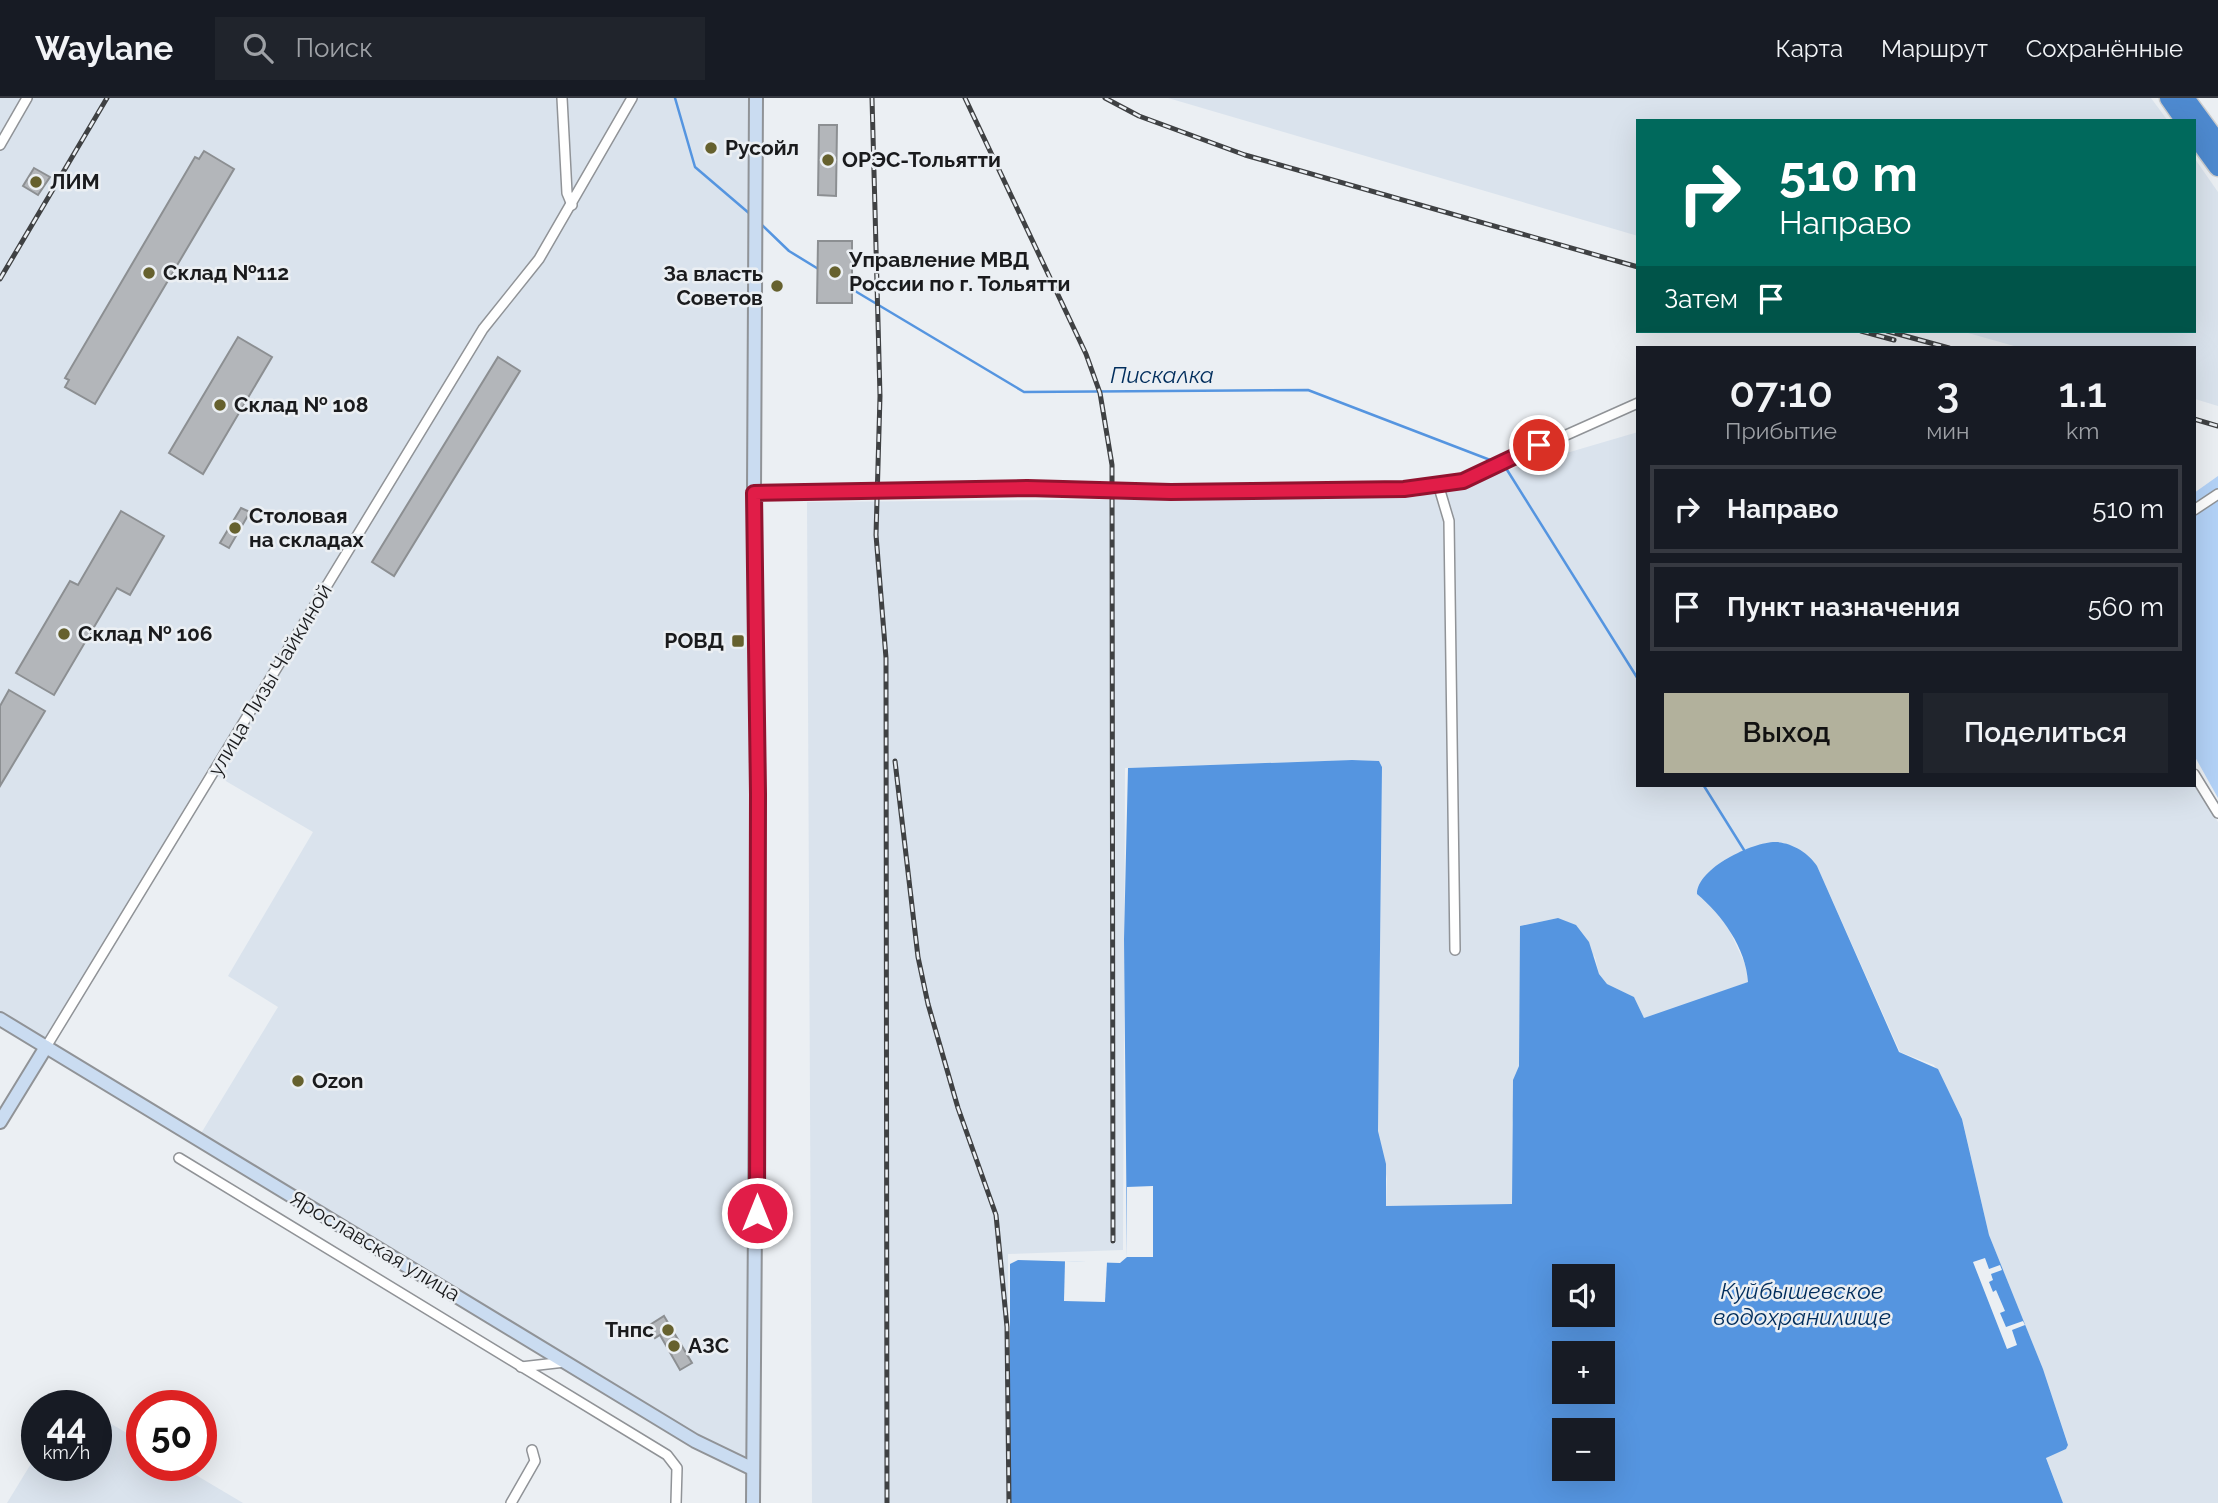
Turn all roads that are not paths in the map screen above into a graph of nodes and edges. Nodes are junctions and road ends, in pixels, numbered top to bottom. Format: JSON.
{"nodes":[{"id":1,"x":27,"y":98,"type":"edge"},
{"id":2,"x":562,"y":98,"type":"edge"},
{"id":3,"x":632,"y":98,"type":"edge"},
{"id":4,"x":756,"y":98,"type":"edge"},
{"id":5,"x":2169,"y":98,"type":"edge"},
{"id":6,"x":2185,"y":98,"type":"edge"},
{"id":7,"x":2184,"y":119,"type":"edge"},
{"id":8,"x":2196,"y":137,"type":"edge"},
{"id":9,"x":2218,"y":143,"type":"edge"},
{"id":10,"x":0,"y":145,"type":"edge"},
{"id":11,"x":2218,"y":167,"type":"edge"},
{"id":12,"x":572,"y":205,"type":"junction"},
{"id":13,"x":1636,"y":404,"type":"edge"},
{"id":14,"x":1438,"y":484,"type":"junction"},
{"id":15,"x":754,"y":493,"type":"junction"},
{"id":16,"x":2218,"y":495,"type":"edge"},
{"id":17,"x":2196,"y":509,"type":"edge"},
{"id":18,"x":2196,"y":777,"type":"edge"},
{"id":19,"x":2218,"y":813,"type":"edge"},
{"id":20,"x":1455,"y":950,"type":"dead end"},
{"id":21,"x":0,"y":1019,"type":"edge"},
{"id":22,"x":46,"y":1047,"type":"junction"},
{"id":23,"x":0,"y":1122,"type":"edge"},
{"id":24,"x":179,"y":1158,"type":"dead end"},
{"id":25,"x":566,"y":1362,"type":"junction"},
{"id":26,"x":521,"y":1367,"type":"junction"},
{"id":27,"x":532,"y":1450,"type":"dead end"},
{"id":28,"x":753,"y":1469,"type":"junction"},
{"id":29,"x":511,"y":1503,"type":"edge"},
{"id":30,"x":676,"y":1503,"type":"edge"},
{"id":31,"x":753,"y":1503,"type":"edge"}],
"edges":[{"from":1,"to":10,"type":"street"},
{"from":2,"to":12,"type":"street"},
{"from":3,"to":12,"type":"street","name":"улица Лизы Чайкиной"},
{"from":4,"to":15,"type":"main road"},
{"from":5,"to":7,"type":"highway"},
{"from":6,"to":9,"type":"highway"},
{"from":8,"to":11,"type":"highway"},
{"from":12,"to":22,"type":"street","name":"улица Лизы Чайкиной"},
{"from":13,"to":14,"type":"street"},
{"from":14,"to":15,"type":"street"},
{"from":14,"to":20,"type":"street"},
{"from":15,"to":28,"type":"main road"},
{"from":16,"to":17,"type":"street"},
{"from":18,"to":19,"type":"street"},
{"from":21,"to":22,"type":"main road","name":"Ярославская улица"},
{"from":22,"to":23,"type":"main road","name":"улица Лизы Чайкиной"},
{"from":22,"to":25,"type":"main road","name":"Ярославская улица"},
{"from":24,"to":26,"type":"street"},
{"from":25,"to":26,"type":"street"},
{"from":25,"to":28,"type":"main road","name":"Ярославская улица"},
{"from":26,"to":30,"type":"street"},
{"from":27,"to":29,"type":"street"},
{"from":28,"to":31,"type":"main road"}]}
